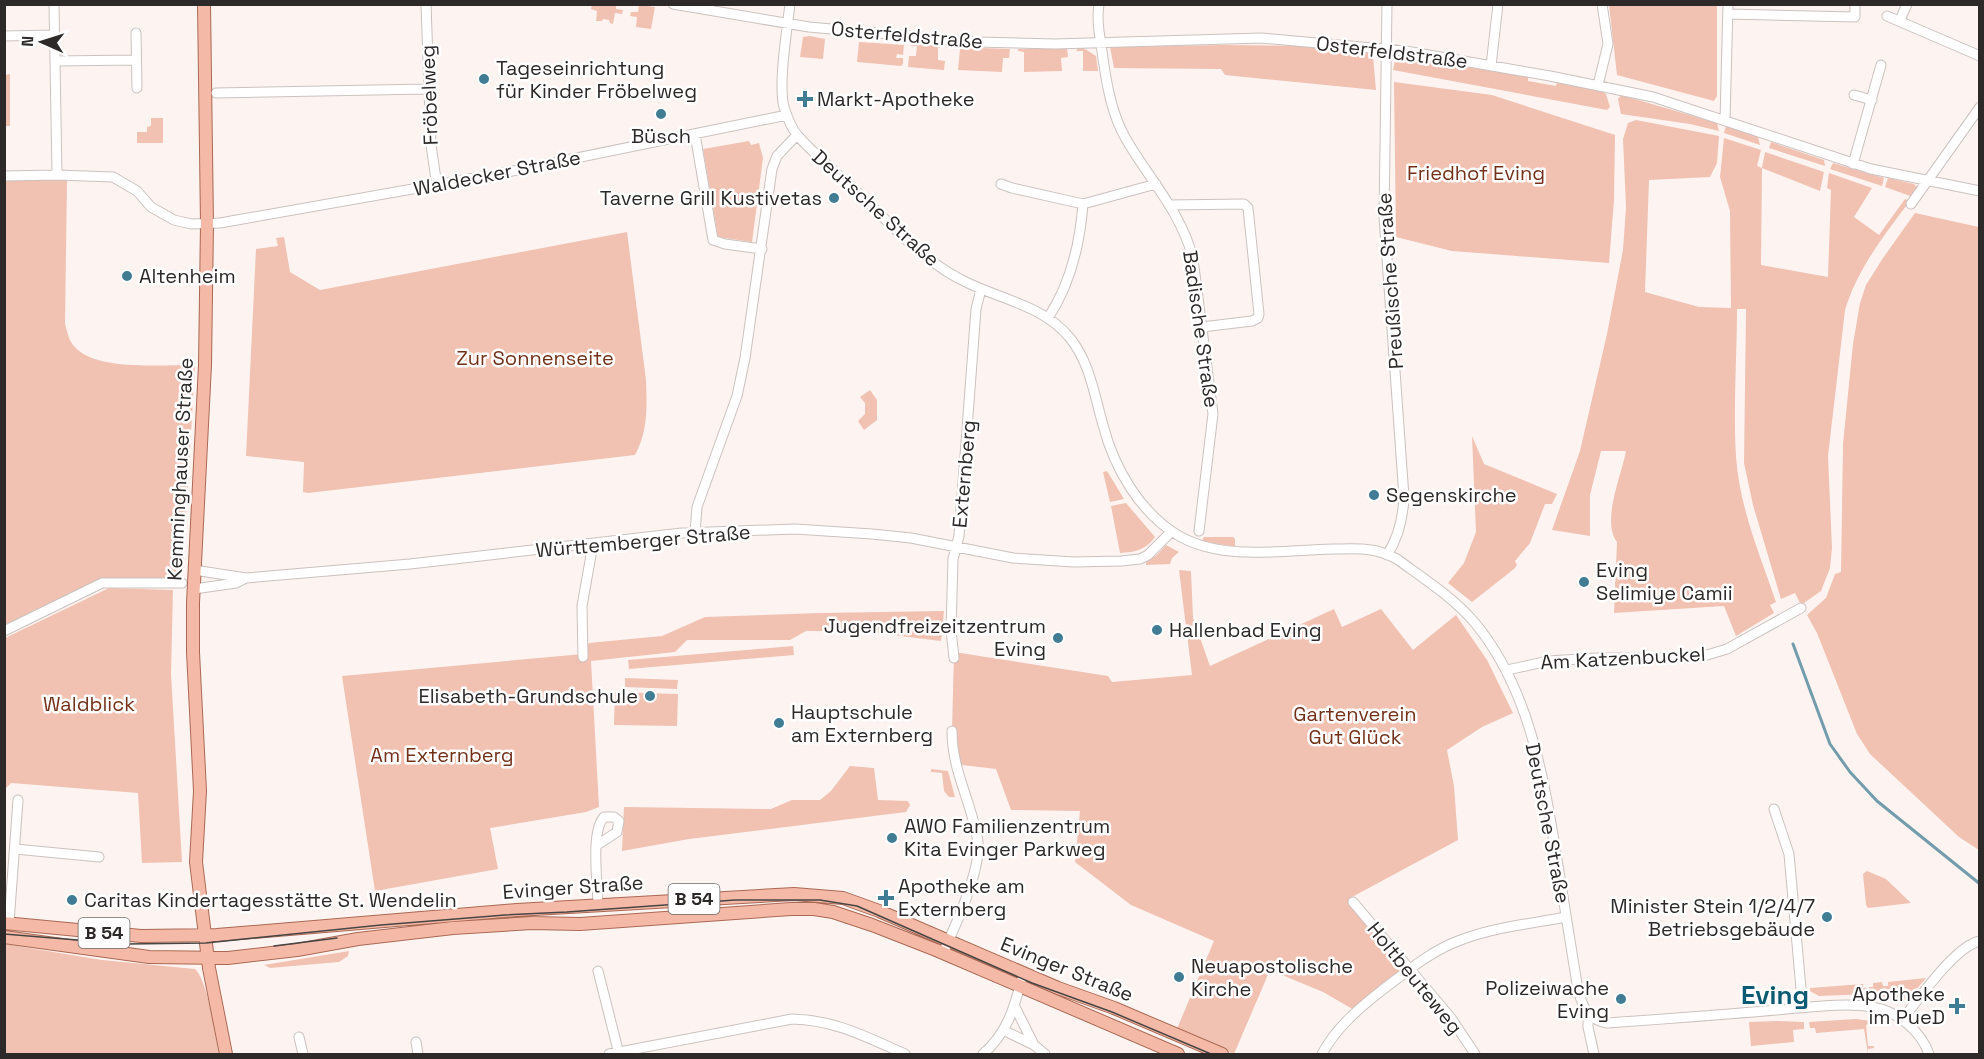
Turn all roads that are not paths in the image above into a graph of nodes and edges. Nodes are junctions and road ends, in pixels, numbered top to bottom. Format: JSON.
{"nodes":[{"id":1,"x":54,"y":4,"type":"edge"},
{"id":2,"x":204,"y":4,"type":"edge"},
{"id":3,"x":426,"y":4,"type":"edge"},
{"id":4,"x":673,"y":4,"type":"edge"},
{"id":5,"x":790,"y":4,"type":"edge"},
{"id":6,"x":1099,"y":4,"type":"edge"},
{"id":7,"x":1387,"y":4,"type":"edge"},
{"id":8,"x":1498,"y":4,"type":"edge"},
{"id":9,"x":1602,"y":4,"type":"edge"},
{"id":10,"x":1855,"y":4,"type":"edge"},
{"id":11,"x":1907,"y":4,"type":"edge"},
{"id":12,"x":1728,"y":9,"type":"edge"},
{"id":13,"x":1887,"y":16,"type":"dead end"},
{"id":14,"x":1900,"y":20,"type":"junction"},
{"id":15,"x":788,"y":22,"type":"junction"},
{"id":16,"x":136,"y":33,"type":"dead end"},
{"id":17,"x":55,"y":35,"type":"junction"},
{"id":18,"x":4,"y":36,"type":"edge"},
{"id":19,"x":1099,"y":42,"type":"junction"},
{"id":20,"x":1386,"y":49,"type":"junction"},
{"id":21,"x":1980,"y":56,"type":"edge"},
{"id":22,"x":136,"y":60,"type":"junction"},
{"id":23,"x":55,"y":62,"type":"junction"},
{"id":24,"x":1881,"y":65,"type":"dead end"},
{"id":25,"x":1491,"y":66,"type":"junction"},
{"id":26,"x":1598,"y":86,"type":"junction"},
{"id":27,"x":136,"y":88,"type":"dead end"},
{"id":28,"x":428,"y":89,"type":"junction"},
{"id":29,"x":216,"y":93,"type":"dead end"},
{"id":30,"x":1854,"y":95,"type":"dead end"},
{"id":31,"x":1872,"y":100,"type":"junction"},
{"id":32,"x":1980,"y":107,"type":"edge"},
{"id":33,"x":787,"y":115,"type":"junction"},
{"id":34,"x":1725,"y":120,"type":"junction"},
{"id":35,"x":695,"y":134,"type":"junction"},
{"id":36,"x":797,"y":135,"type":"junction"},
{"id":37,"x":1853,"y":164,"type":"junction"},
{"id":38,"x":57,"y":175,"type":"junction"},
{"id":39,"x":4,"y":176,"type":"edge"},
{"id":40,"x":1928,"y":181,"type":"junction"},
{"id":41,"x":1001,"y":184,"type":"dead end"},
{"id":42,"x":1156,"y":184,"type":"junction"},
{"id":43,"x":437,"y":186,"type":"junction"},
{"id":44,"x":1980,"y":191,"type":"edge"},
{"id":45,"x":1083,"y":204,"type":"junction"},
{"id":46,"x":1911,"y":204,"type":"dead end"},
{"id":47,"x":1169,"y":205,"type":"junction"},
{"id":48,"x":207,"y":224,"type":"junction"},
{"id":49,"x":762,"y":249,"type":"junction"},
{"id":50,"x":981,"y":289,"type":"junction"},
{"id":51,"x":1048,"y":318,"type":"junction"},
{"id":52,"x":1202,"y":327,"type":"junction"},
{"id":53,"x":1199,"y":531,"type":"dead end"},
{"id":54,"x":1172,"y":532,"type":"junction"},
{"id":55,"x":695,"y":533,"type":"junction"},
{"id":56,"x":593,"y":544,"type":"junction"},
{"id":57,"x":957,"y":546,"type":"junction"},
{"id":58,"x":1387,"y":555,"type":"junction"},
{"id":59,"x":194,"y":570,"type":"junction"},
{"id":60,"x":246,"y":578,"type":"junction"},
{"id":61,"x":182,"y":583,"type":"dead end"},
{"id":62,"x":194,"y":589,"type":"junction"},
{"id":63,"x":1801,"y":608,"type":"dead end"},
{"id":64,"x":4,"y":631,"type":"edge"},
{"id":65,"x":583,"y":657,"type":"dead end"},
{"id":66,"x":954,"y":658,"type":"dead end"},
{"id":67,"x":1507,"y":670,"type":"junction"},
{"id":68,"x":952,"y":731,"type":"dead end"},
{"id":69,"x":18,"y":800,"type":"dead end"},
{"id":70,"x":1774,"y":808,"type":"dead end"},
{"id":71,"x":597,"y":845,"type":"dead end"},
{"id":72,"x":15,"y":849,"type":"junction"},
{"id":73,"x":99,"y":857,"type":"dead end"},
{"id":74,"x":1353,"y":902,"type":"dead end"},
{"id":75,"x":598,"y":906,"type":"junction"},
{"id":76,"x":1566,"y":917,"type":"junction"},
{"id":77,"x":7,"y":923,"type":"edge"},
{"id":78,"x":204,"y":935,"type":"junction"},
{"id":79,"x":4,"y":937,"type":"edge"},
{"id":80,"x":1980,"y":941,"type":"edge"},
{"id":81,"x":946,"y":947,"type":"junction"},
{"id":82,"x":208,"y":958,"type":"junction"},
{"id":83,"x":1409,"y":969,"type":"junction"},
{"id":84,"x":598,"y":971,"type":"dead end"},
{"id":85,"x":1023,"y":972,"type":"junction"},
{"id":86,"x":1020,"y":987,"type":"junction"},
{"id":87,"x":1015,"y":1007,"type":"junction"},
{"id":88,"x":1800,"y":1008,"type":"junction"},
{"id":89,"x":1588,"y":1015,"type":"junction"},
{"id":90,"x":1902,"y":1020,"type":"junction"},
{"id":91,"x":1005,"y":1031,"type":"junction"},
{"id":92,"x":299,"y":1037,"type":"dead end"},
{"id":93,"x":416,"y":1042,"type":"dead end"},
{"id":94,"x":1034,"y":1045,"type":"junction"},
{"id":95,"x":226,"y":1054,"type":"edge"},
{"id":96,"x":303,"y":1054,"type":"edge"},
{"id":97,"x":418,"y":1054,"type":"edge"},
{"id":98,"x":616,"y":1054,"type":"edge"},
{"id":99,"x":905,"y":1054,"type":"edge"},
{"id":100,"x":983,"y":1054,"type":"edge"},
{"id":101,"x":1046,"y":1054,"type":"edge"},
{"id":102,"x":1178,"y":1054,"type":"edge"},
{"id":103,"x":1221,"y":1054,"type":"edge"},
{"id":104,"x":1322,"y":1054,"type":"edge"},
{"id":105,"x":1475,"y":1054,"type":"edge"},
{"id":106,"x":1594,"y":1054,"type":"edge"},
{"id":107,"x":1929,"y":1054,"type":"edge"}],
"edges":[{"from":1,"to":17,"type":"street"},
{"from":2,"to":48,"type":"main road","name":"Kemminghauser Straße"},
{"from":3,"to":28,"type":"street","name":"Fröbelweg"},
{"from":4,"to":15,"type":"street","name":"Osterfeldstraße"},
{"from":5,"to":15,"type":"street","name":"Deutsche Straße"},
{"from":6,"to":19,"type":"street","name":"Badische Straße"},
{"from":7,"to":20,"type":"street","name":"Preußische Straße"},
{"from":8,"to":25,"type":"street"},
{"from":9,"to":26,"type":"street"},
{"from":10,"to":12,"type":"street"},
{"from":11,"to":14,"type":"street"},
{"from":12,"to":34,"type":"street"},
{"from":13,"to":14,"type":"street"},
{"from":14,"to":21,"type":"street"},
{"from":15,"to":19,"type":"street","name":"Osterfeldstraße"},
{"from":15,"to":33,"type":"street","name":"Deutsche Straße"},
{"from":16,"to":22,"type":"street"},
{"from":17,"to":18,"type":"street"},
{"from":17,"to":23,"type":"street"},
{"from":19,"to":20,"type":"street","name":"Osterfeldstraße"},
{"from":19,"to":42,"type":"street","name":"Badische Straße"},
{"from":20,"to":25,"type":"street","name":"Osterfeldstraße"},
{"from":20,"to":58,"type":"street","name":"Preußische Straße"},
{"from":22,"to":23,"type":"street"},
{"from":22,"to":27,"type":"street"},
{"from":23,"to":38,"type":"street"},
{"from":24,"to":31,"type":"street"},
{"from":25,"to":26,"type":"street","name":"Osterfeldstraße"},
{"from":26,"to":34,"type":"street","name":"Osterfeldstraße"},
{"from":28,"to":29,"type":"street"},
{"from":28,"to":43,"type":"street","name":"Fröbelweg"},
{"from":30,"to":31,"type":"street"},
{"from":31,"to":37,"type":"street"},
{"from":32,"to":40,"type":"street"},
{"from":33,"to":35,"type":"street","name":"Waldecker Straße"},
{"from":33,"to":36,"type":"street","name":"Deutsche Straße"},
{"from":34,"to":37,"type":"street","name":"Osterfeldstraße"},
{"from":35,"to":43,"type":"street","name":"Waldecker Straße"},
{"from":35,"to":49,"type":"street"},
{"from":36,"to":49,"type":"street"},
{"from":36,"to":50,"type":"street","name":"Deutsche Straße"},
{"from":37,"to":40,"type":"street","name":"Osterfeldstraße"},
{"from":38,"to":39,"type":"street","name":"Waldecker Straße"},
{"from":38,"to":48,"type":"street","name":"Waldecker Straße"},
{"from":40,"to":44,"type":"street","name":"Osterfeldstraße"},
{"from":40,"to":46,"type":"street"},
{"from":41,"to":45,"type":"street"},
{"from":42,"to":45,"type":"street"},
{"from":42,"to":47,"type":"street","name":"Badische Straße"},
{"from":43,"to":48,"type":"street","name":"Waldecker Straße"},
{"from":45,"to":51,"type":"street"},
{"from":47,"to":52,"type":"street","name":"Badische Straße"},
{"from":47,"to":52,"type":"street"},
{"from":48,"to":59,"type":"main road","name":"Kemminghauser Straße"},
{"from":49,"to":55,"type":"street"},
{"from":50,"to":51,"type":"street","name":"Deutsche Straße"},
{"from":50,"to":57,"type":"street","name":"Externberg"},
{"from":51,"to":54,"type":"street","name":"Deutsche Straße"},
{"from":52,"to":53,"type":"street","name":"Badische Straße"},
{"from":54,"to":57,"type":"street","name":"Württemberger Straße"},
{"from":54,"to":58,"type":"street","name":"Deutsche Straße"},
{"from":55,"to":56,"type":"street","name":"Württemberger Straße"},
{"from":55,"to":57,"type":"street","name":"Württemberger Straße"},
{"from":56,"to":60,"type":"street","name":"Württemberger Straße"},
{"from":56,"to":65,"type":"street"},
{"from":57,"to":66,"type":"street","name":"Externberg"},
{"from":58,"to":67,"type":"street","name":"Deutsche Straße"},
{"from":59,"to":60,"type":"street","name":"Württemberger Straße"},
{"from":59,"to":62,"type":"main road","name":"Kemminghauser Straße"},
{"from":60,"to":62,"type":"street","name":"Württemberger Straße"},
{"from":61,"to":64,"type":"street"},
{"from":62,"to":78,"type":"main road","name":"Kemminghauser Straße"},
{"from":63,"to":67,"type":"street","name":"Am Katzenbuckel"},
{"from":67,"to":76,"type":"street","name":"Deutsche Straße"},
{"from":68,"to":81,"type":"street"},
{"from":69,"to":72,"type":"street"},
{"from":70,"to":88,"type":"street"},
{"from":71,"to":75,"type":"street"},
{"from":72,"to":73,"type":"street"},
{"from":72,"to":77,"type":"street"},
{"from":74,"to":83,"type":"street","name":"Holtbeuteweg"},
{"from":75,"to":78,"type":"main road","name":"Evinger Straße","number":"B 54"},
{"from":75,"to":81,"type":"main road","name":"Evinger Straße","number":"B 54"},
{"from":76,"to":83,"type":"street"},
{"from":76,"to":89,"type":"street","name":"Deutsche Straße"},
{"from":77,"to":78,"type":"main road","name":"Evinger Straße","number":"B 54"},
{"from":78,"to":82,"type":"main road","name":"Kemminghauser Straße"},
{"from":79,"to":82,"type":"main road","name":"Evinger Straße","number":"B 54"},
{"from":80,"to":90,"type":"street"},
{"from":81,"to":82,"type":"main road","name":"Evinger Straße","number":"B 54"},
{"from":81,"to":85,"type":"main road","name":"Evinger Straße","number":"B 54"},
{"from":81,"to":86,"type":"main road","name":"Evinger Straße","number":"B 54"},
{"from":82,"to":95,"type":"main road","name":"Kemminghauser Straße"},
{"from":83,"to":104,"type":"street"},
{"from":83,"to":105,"type":"street","name":"Holtbeuteweg"},
{"from":84,"to":98,"type":"street"},
{"from":85,"to":86,"type":"street"},
{"from":85,"to":103,"type":"main road","name":"Evinger Straße","number":"B 54"},
{"from":86,"to":87,"type":"street"},
{"from":86,"to":102,"type":"main road","name":"Evinger Straße","number":"B 54"},
{"from":87,"to":91,"type":"street"},
{"from":87,"to":94,"type":"street"},
{"from":88,"to":89,"type":"street"},
{"from":88,"to":90,"type":"street"},
{"from":89,"to":106,"type":"street","name":"Deutsche Straße"},
{"from":90,"to":107,"type":"street"},
{"from":91,"to":94,"type":"street"},
{"from":91,"to":100,"type":"street"},
{"from":92,"to":96,"type":"street"},
{"from":93,"to":97,"type":"street"},
{"from":94,"to":101,"type":"street"},
{"from":98,"to":99,"type":"street"}]}
